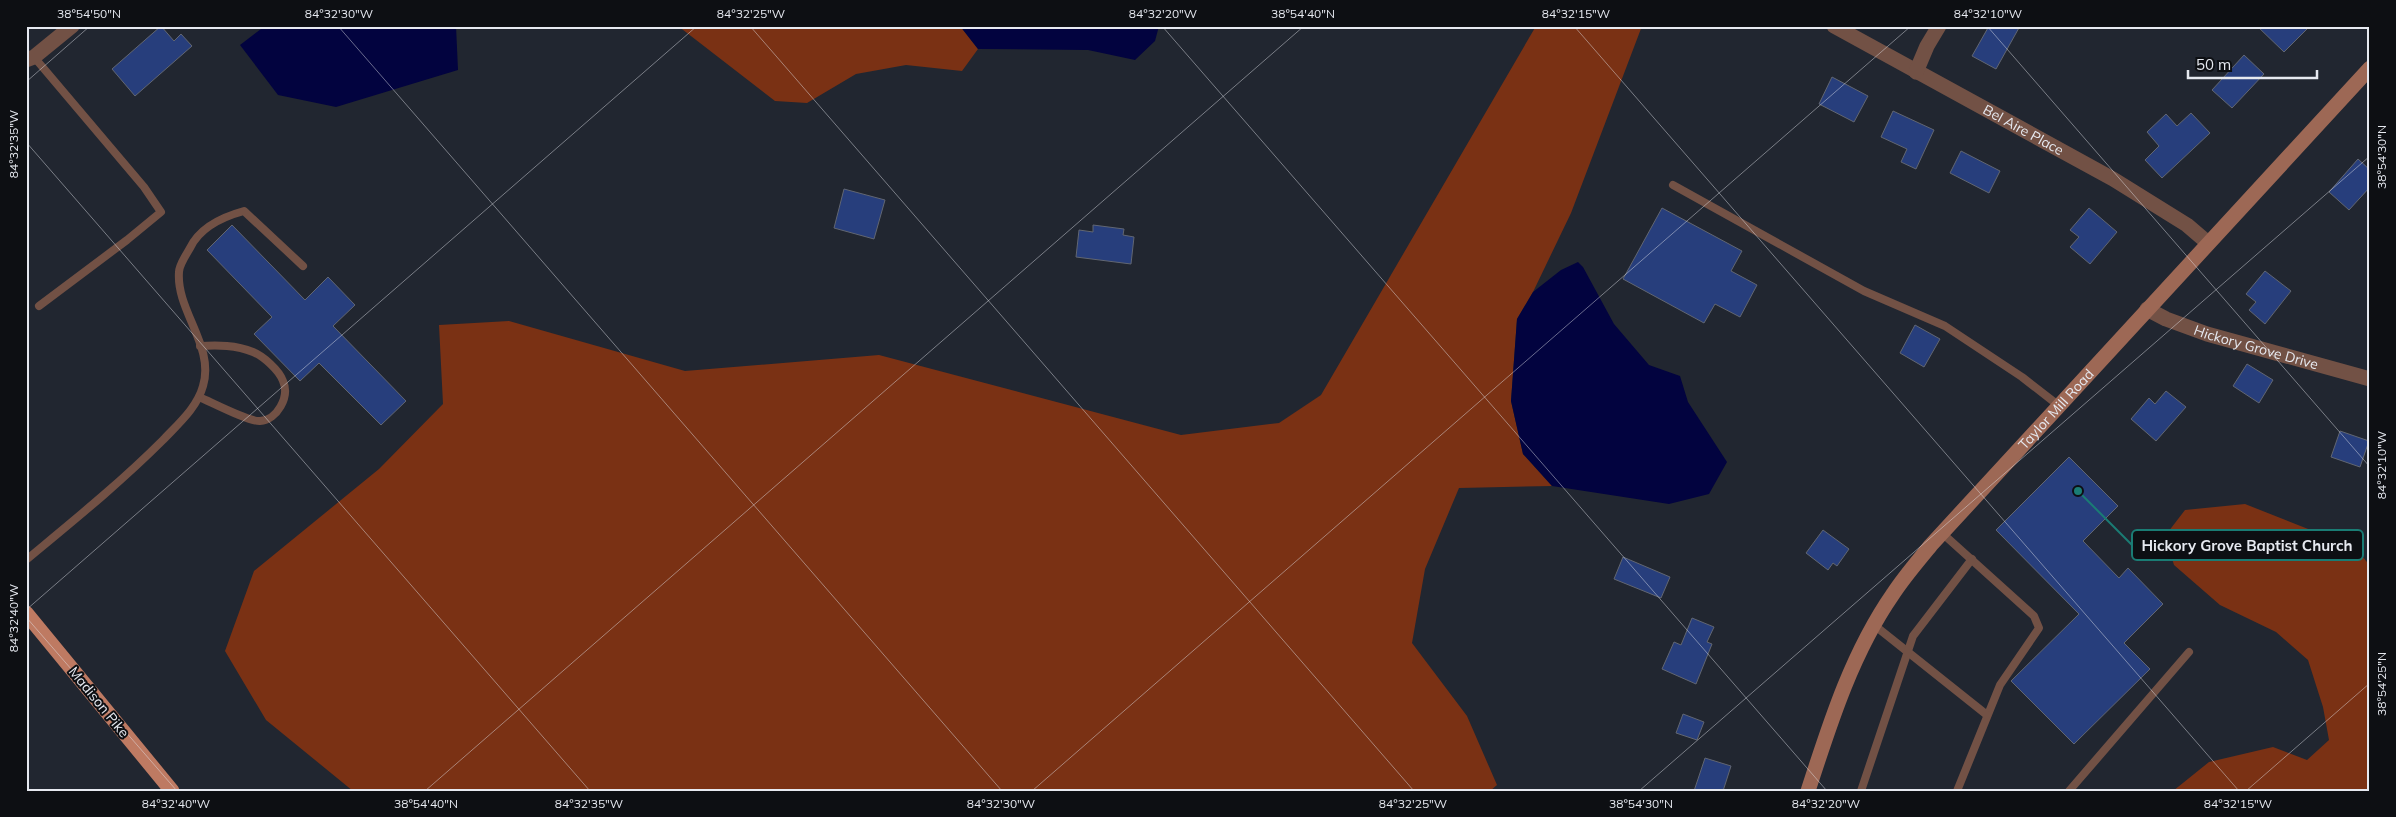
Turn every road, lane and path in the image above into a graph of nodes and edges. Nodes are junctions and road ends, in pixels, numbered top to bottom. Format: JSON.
{"nodes":[{"id":1,"x":72,"y":26,"type":"edge"},
{"id":2,"x":1834,"y":26,"type":"edge"},
{"id":3,"x":1939,"y":26,"type":"edge"},
{"id":4,"x":30,"y":58,"type":"edge"},
{"id":5,"x":2370,"y":68,"type":"edge"},
{"id":6,"x":1916,"y":72,"type":"junction"},
{"id":7,"x":1673,"y":185,"type":"dead end"},
{"id":8,"x":2208,"y":243,"type":"junction"},
{"id":9,"x":303,"y":266,"type":"dead end"},
{"id":10,"x":38,"y":306,"type":"dead end"},
{"id":11,"x":2147,"y":309,"type":"junction"},
{"id":12,"x":200,"y":346,"type":"junction"},
{"id":13,"x":2370,"y":379,"type":"edge"},
{"id":14,"x":199,"y":397,"type":"junction"},
{"id":15,"x":2058,"y":405,"type":"junction"},
{"id":16,"x":1942,"y":532,"type":"junction"},
{"id":17,"x":26,"y":560,"type":"edge"},
{"id":18,"x":1972,"y":560,"type":"junction"},
{"id":19,"x":26,"y":613,"type":"edge"},
{"id":20,"x":1874,"y":625,"type":"junction"},
{"id":21,"x":1908,"y":652,"type":"junction"},
{"id":22,"x":2189,"y":652,"type":"dead end"},
{"id":23,"x":1987,"y":715,"type":"junction"},
{"id":24,"x":172,"y":791,"type":"edge"},
{"id":25,"x":1808,"y":791,"type":"edge"},
{"id":26,"x":1861,"y":791,"type":"edge"},
{"id":27,"x":1957,"y":791,"type":"edge"},
{"id":28,"x":2068,"y":791,"type":"edge"}],
"edges":[{"from":1,"to":4,"type":"street"},
{"from":2,"to":6,"type":"street","name":"Bel Aire Place"},
{"from":3,"to":6,"type":"street"},
{"from":4,"to":10,"type":"lane"},
{"from":5,"to":8,"type":"main road","name":"Taylor Mill Road"},
{"from":6,"to":8,"type":"street","name":"Bel Aire Place"},
{"from":7,"to":15,"type":"lane"},
{"from":8,"to":11,"type":"main road","name":"Taylor Mill Road"},
{"from":9,"to":12,"type":"lane"},
{"from":11,"to":13,"type":"street","name":"Hickory Grove Drive"},
{"from":11,"to":15,"type":"main road","name":"Taylor Mill Road"},
{"from":12,"to":14,"type":"lane"},
{"from":12,"to":14,"type":"lane"},
{"from":14,"to":17,"type":"lane"},
{"from":15,"to":16,"type":"main road","name":"Taylor Mill Road"},
{"from":16,"to":18,"type":"lane"},
{"from":16,"to":20,"type":"main road","name":"Taylor Mill Road"},
{"from":18,"to":21,"type":"lane"},
{"from":18,"to":23,"type":"lane"},
{"from":19,"to":24,"type":"main road","name":"Madison Pike"},
{"from":20,"to":21,"type":"lane"},
{"from":20,"to":25,"type":"main road","name":"Taylor Mill Road"},
{"from":21,"to":23,"type":"lane"},
{"from":21,"to":26,"type":"lane"},
{"from":22,"to":28,"type":"lane"},
{"from":23,"to":27,"type":"lane"}]}
